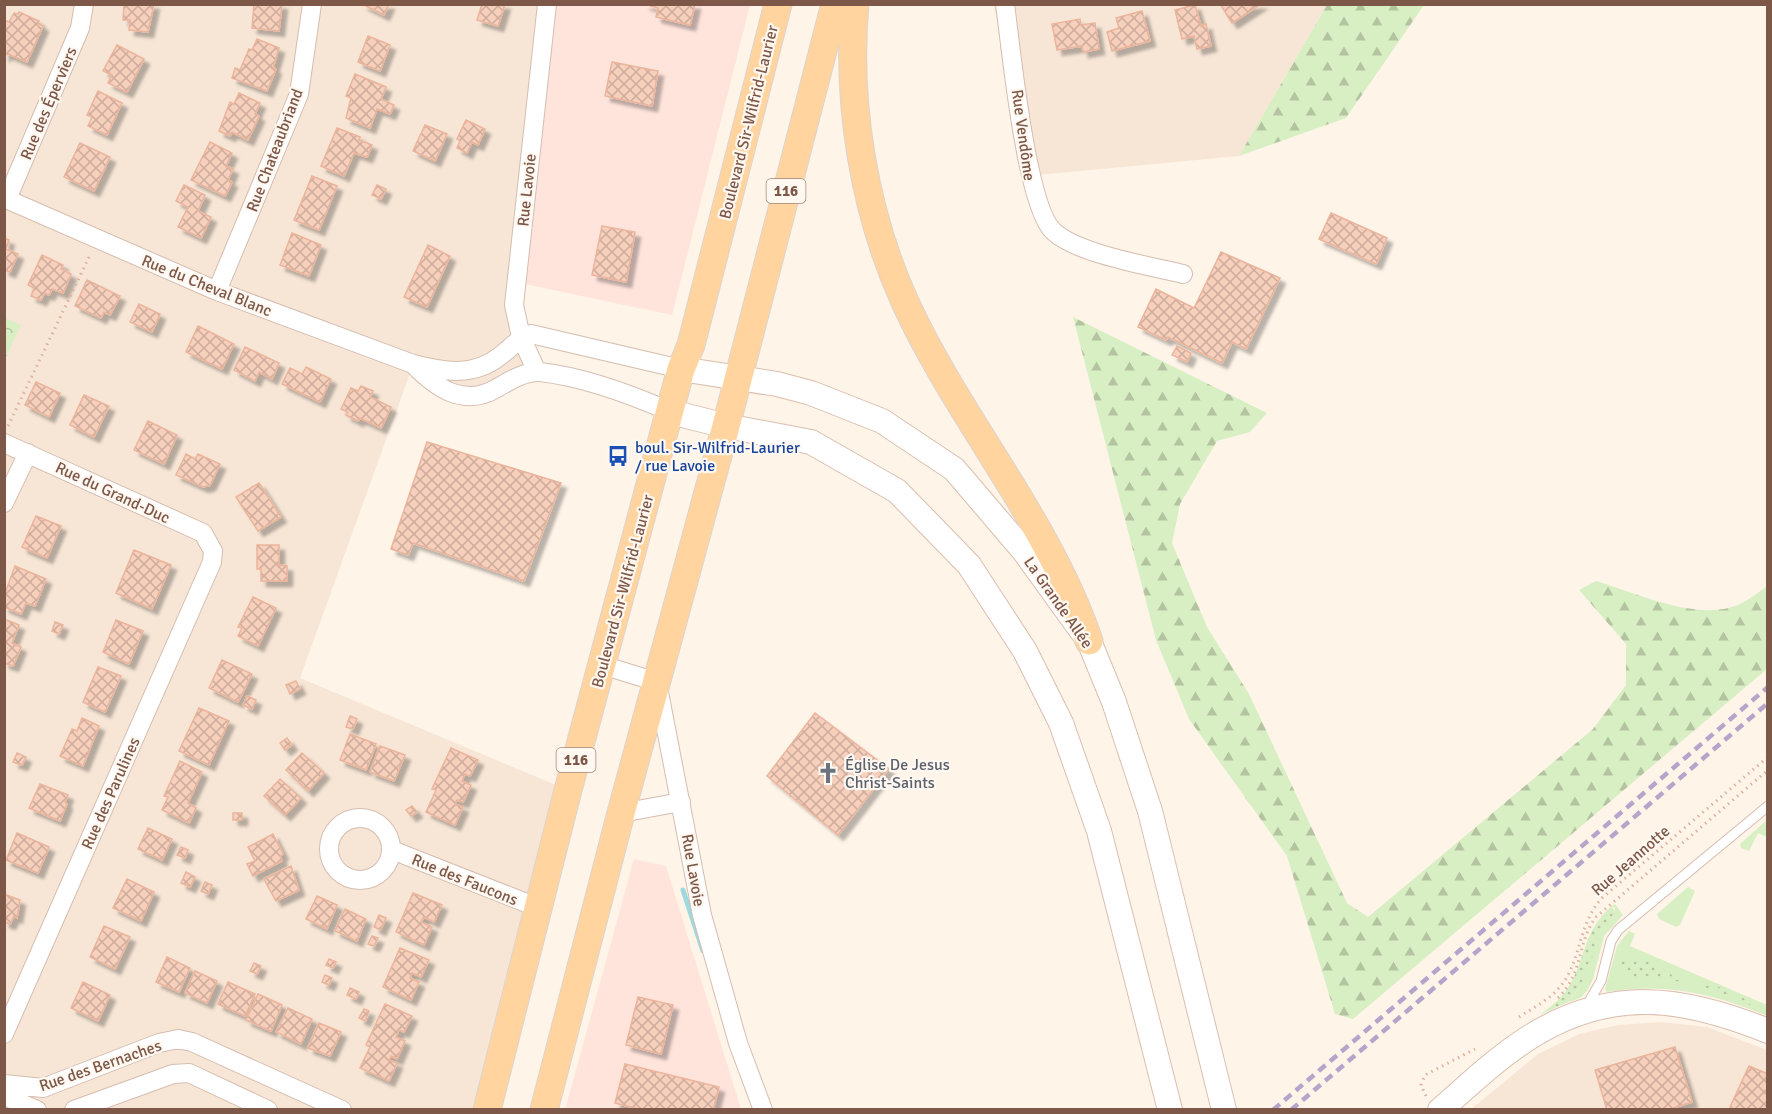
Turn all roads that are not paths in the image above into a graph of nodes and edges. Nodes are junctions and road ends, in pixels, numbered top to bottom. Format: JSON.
{"nodes":[{"id":1,"x":84,"y":4,"type":"edge"},
{"id":2,"x":312,"y":4,"type":"edge"},
{"id":3,"x":547,"y":4,"type":"edge"},
{"id":4,"x":778,"y":4,"type":"edge"},
{"id":5,"x":835,"y":4,"type":"edge"},
{"id":6,"x":855,"y":4,"type":"edge"},
{"id":7,"x":1005,"y":4,"type":"edge"},
{"id":8,"x":6,"y":198,"type":"edge"},
{"id":9,"x":1183,"y":274,"type":"dead end"},
{"id":10,"x":217,"y":291,"type":"junction"},
{"id":11,"x":521,"y":337,"type":"junction"},
{"id":12,"x":413,"y":364,"type":"junction"},
{"id":13,"x":681,"y":369,"type":"junction"},
{"id":14,"x":537,"y":372,"type":"junction"},
{"id":15,"x":737,"y":378,"type":"junction"},
{"id":16,"x":671,"y":412,"type":"junction"},
{"id":17,"x":726,"y":426,"type":"junction"},
{"id":18,"x":4,"y":443,"type":"edge"},
{"id":19,"x":28,"y":453,"type":"junction"},
{"id":20,"x":4,"y":503,"type":"edge"},
{"id":21,"x":213,"y":551,"type":"joint"},
{"id":22,"x":1089,"y":641,"type":"junction"},
{"id":23,"x":602,"y":665,"type":"junction"},
{"id":24,"x":657,"y":682,"type":"junction"},
{"id":25,"x":681,"y":802,"type":"junction"},
{"id":26,"x":1767,"y":806,"type":"edge"},
{"id":27,"x":621,"y":813,"type":"junction"},
{"id":28,"x":392,"y":850,"type":"dead end"},
{"id":29,"x":538,"y":908,"type":"junction"},
{"id":30,"x":1580,"y":1013,"type":"junction"},
{"id":31,"x":1767,"y":1031,"type":"edge"},
{"id":32,"x":4,"y":1034,"type":"edge"},
{"id":33,"x":227,"y":1058,"type":"junction"},
{"id":34,"x":4,"y":1084,"type":"edge"},
{"id":35,"x":215,"y":1085,"type":"junction"},
{"id":36,"x":4,"y":1091,"type":"edge"},
{"id":37,"x":38,"y":1110,"type":"edge"},
{"id":38,"x":74,"y":1110,"type":"edge"},
{"id":39,"x":268,"y":1110,"type":"edge"},
{"id":40,"x":342,"y":1110,"type":"edge"},
{"id":41,"x":487,"y":1110,"type":"edge"},
{"id":42,"x":544,"y":1110,"type":"edge"},
{"id":43,"x":763,"y":1110,"type":"edge"},
{"id":44,"x":1170,"y":1110,"type":"edge"},
{"id":45,"x":1224,"y":1110,"type":"edge"},
{"id":46,"x":1440,"y":1110,"type":"edge"}],
"edges":[{"from":1,"to":8,"type":"street","name":"Rue des Éperviers"},
{"from":2,"to":10,"type":"street","name":"Rue Chateaubriand"},
{"from":3,"to":11,"type":"street","name":"Rue Lavoie"},
{"from":4,"to":13,"type":"main road","name":"Boulevard Sir-Wilfrid-Laurier","number":"116"},
{"from":5,"to":15,"type":"main road","number":"116"},
{"from":6,"to":22,"type":"main road"},
{"from":7,"to":9,"type":"street","name":"Rue Vendôme"},
{"from":8,"to":10,"type":"street","name":"Rue du Cheval Blanc"},
{"from":10,"to":12,"type":"street","name":"Rue du Cheval Blanc"},
{"from":11,"to":12,"type":"street","name":"Rue du Cheval Blanc"},
{"from":11,"to":13,"type":"street"},
{"from":11,"to":14,"type":"street","name":"Rue Lavoie"},
{"from":12,"to":14,"type":"street","name":"Rue du Cheval Blanc"},
{"from":13,"to":15,"type":"street","name":"La Grande Allée"},
{"from":13,"to":16,"type":"main road","name":"Boulevard Sir-Wilfrid-Laurier","number":"116"},
{"from":14,"to":16,"type":"street"},
{"from":15,"to":17,"type":"main road","number":"116"},
{"from":15,"to":22,"type":"street","name":"La Grande Allée"},
{"from":16,"to":17,"type":"street"},
{"from":16,"to":23,"type":"main road","name":"Boulevard Sir-Wilfrid-Laurier","number":"116"},
{"from":17,"to":24,"type":"main road","number":"116"},
{"from":17,"to":44,"type":"street"},
{"from":18,"to":19,"type":"street","name":"Rue du Grand-Duc"},
{"from":19,"to":20,"type":"street"},
{"from":19,"to":21,"type":"street","name":"Rue du Grand-Duc"},
{"from":21,"to":32,"type":"street","name":"Rue des Parulines"},
{"from":22,"to":45,"type":"street","name":"La Grande Allée"},
{"from":23,"to":24,"type":"street"},
{"from":23,"to":29,"type":"main road","name":"Boulevard Sir-Wilfrid-Laurier","number":"116"},
{"from":24,"to":25,"type":"street","name":"Rue Lavoie"},
{"from":24,"to":27,"type":"main road","number":"116"},
{"from":25,"to":27,"type":"street"},
{"from":25,"to":43,"type":"street","name":"Rue Lavoie"},
{"from":26,"to":30,"type":"lane"},
{"from":27,"to":42,"type":"main road","number":"116"},
{"from":28,"to":29,"type":"street","name":"Rue des Faucons"},
{"from":29,"to":41,"type":"main road","name":"Boulevard Sir-Wilfrid-Laurier","number":"116"},
{"from":30,"to":31,"type":"street"},
{"from":30,"to":46,"type":"street"},
{"from":33,"to":34,"type":"street","name":"Rue des Bernaches"},
{"from":33,"to":35,"type":"street"},
{"from":33,"to":40,"type":"street","name":"Rue des Bernaches"},
{"from":35,"to":38,"type":"street","name":"Rue des Bernaches"},
{"from":35,"to":39,"type":"street","name":"Rue des Bernaches"},
{"from":36,"to":37,"type":"street","name":"Rue des Bernaches"}]}
